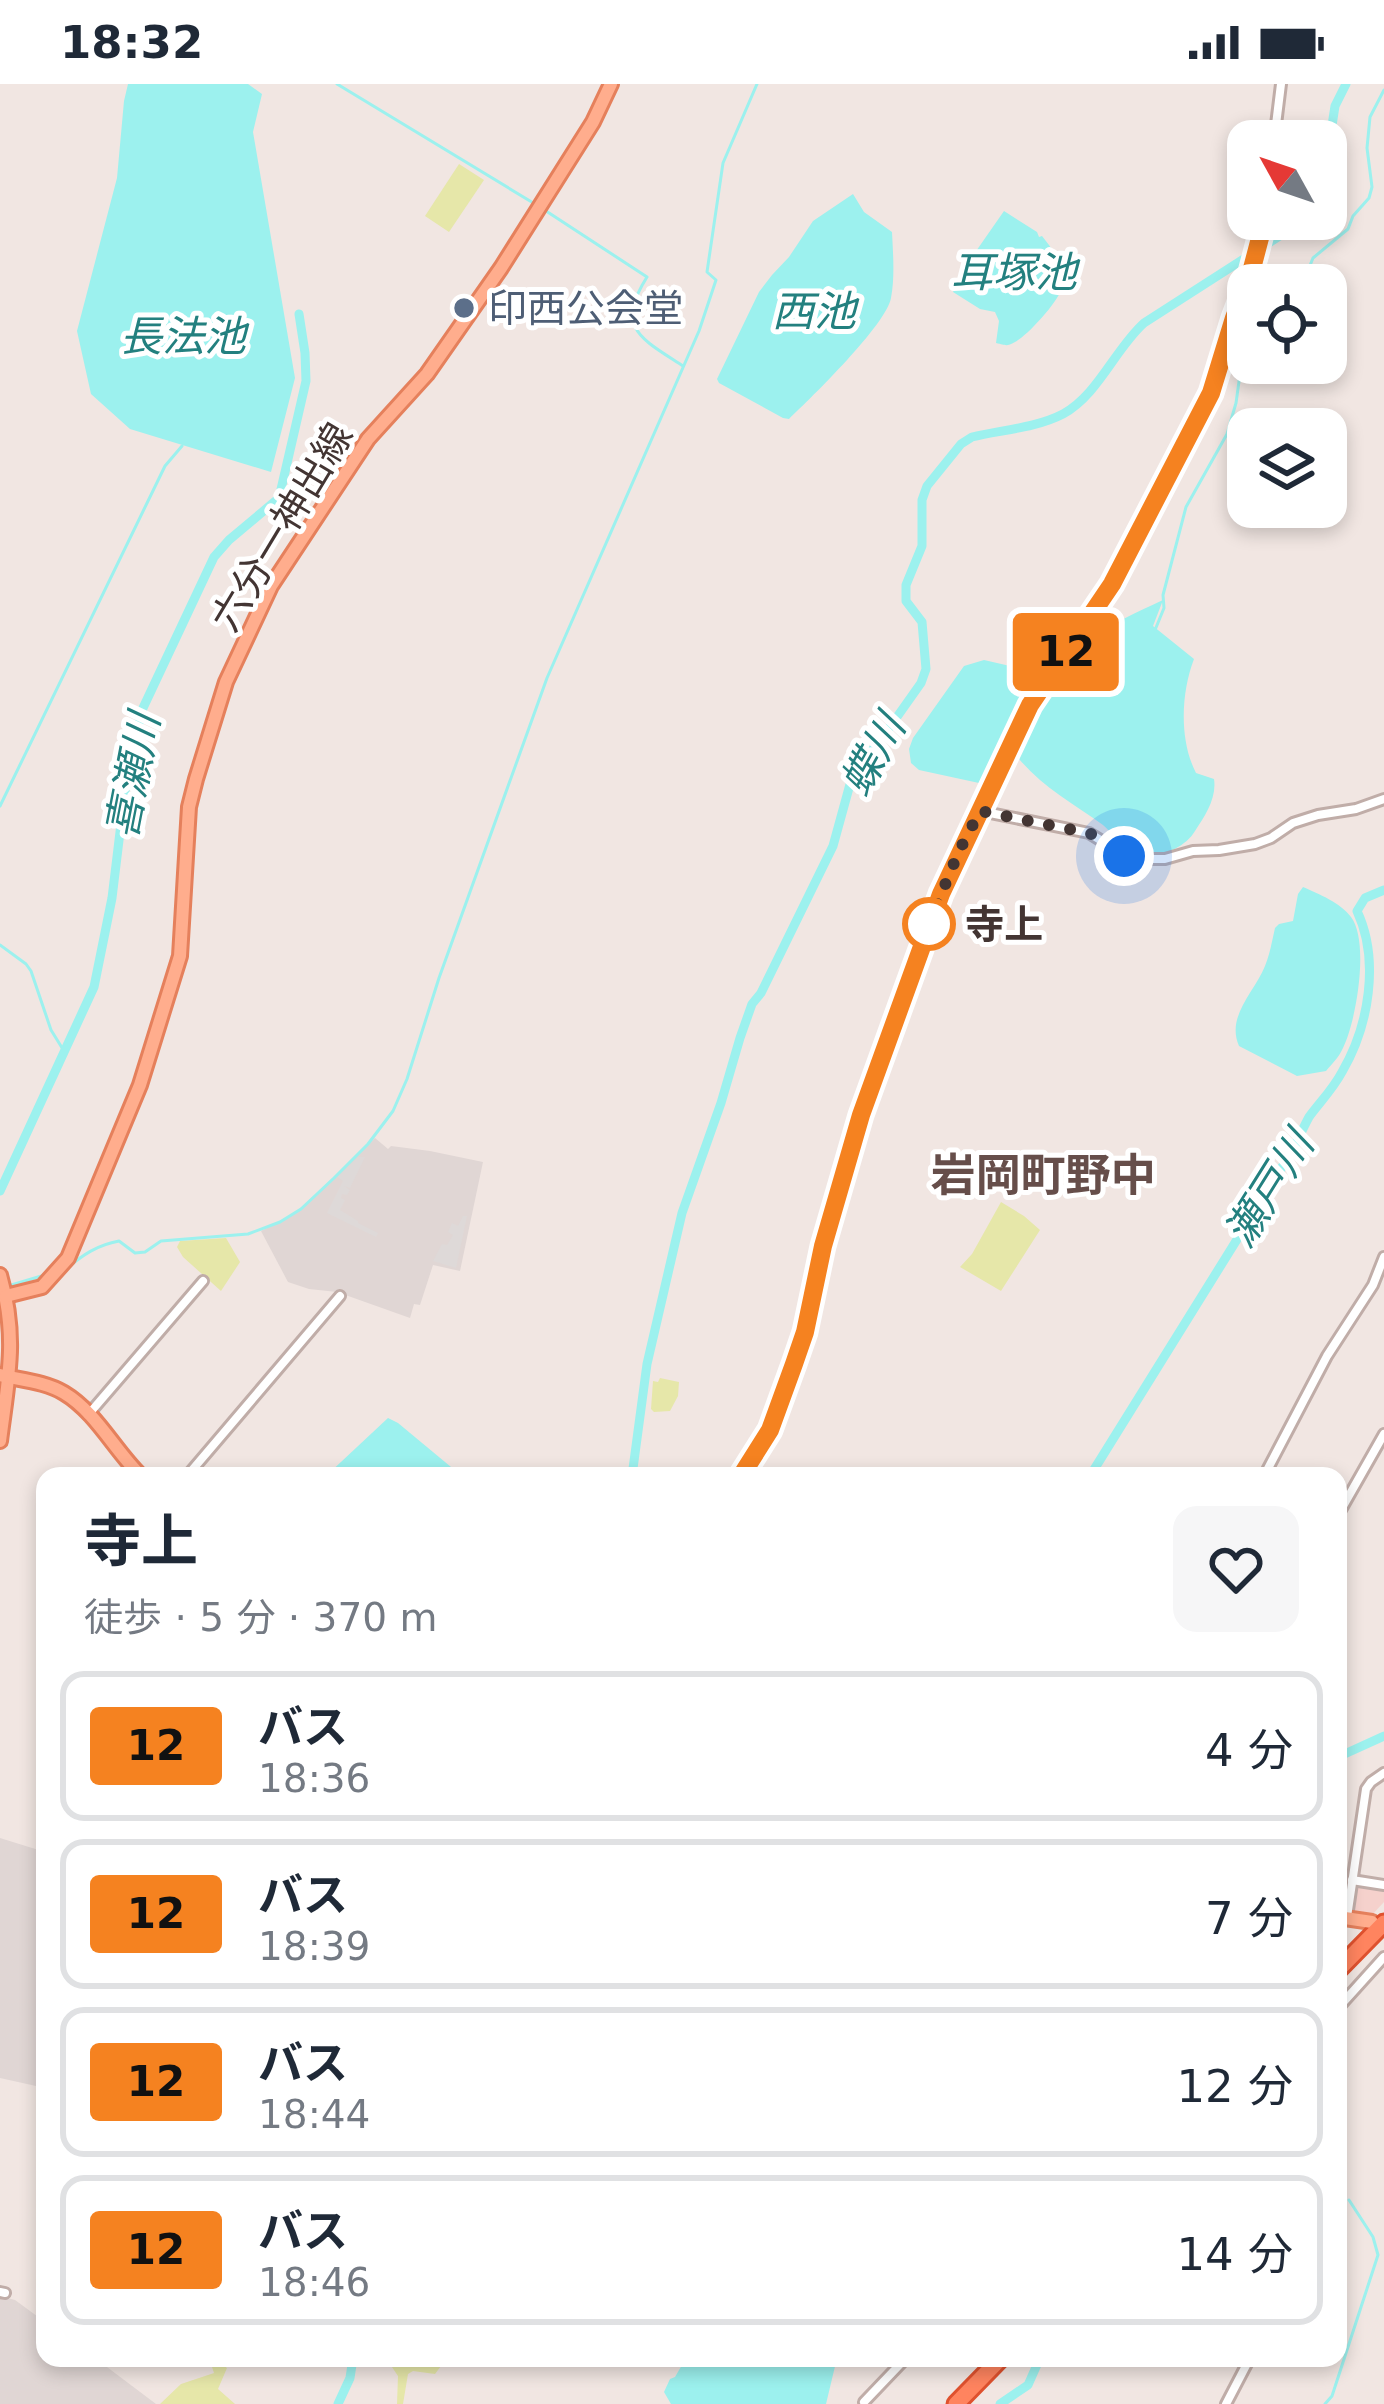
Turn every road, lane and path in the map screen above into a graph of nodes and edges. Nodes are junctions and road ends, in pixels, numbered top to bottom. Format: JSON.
{"nodes":[{"id":1,"x":611,"y":84,"type":"edge"},
{"id":2,"x":1281,"y":84,"type":"edge"},
{"id":3,"x":1277,"y":120,"type":"edge"},
{"id":4,"x":1259,"y":240,"type":"edge"},
{"id":5,"x":1384,"y":799,"type":"edge"},
{"id":6,"x":980,"y":811,"type":"junction"},
{"id":7,"x":1384,"y":1257,"type":"edge"},
{"id":8,"x":0,"y":1275,"type":"edge"},
{"id":9,"x":203,"y":1281,"type":"dead end"},
{"id":10,"x":6,"y":1296,"type":"junction"},
{"id":11,"x":340,"y":1296,"type":"dead end"},
{"id":12,"x":4,"y":1376,"type":"edge"},
{"id":13,"x":88,"y":1415,"type":"junction"},
{"id":14,"x":1384,"y":1434,"type":"edge"},
{"id":15,"x":0,"y":1441,"type":"edge"},
{"id":16,"x":133,"y":1467,"type":"edge"},
{"id":17,"x":196,"y":1467,"type":"edge"},
{"id":18,"x":747,"y":1467,"type":"edge"},
{"id":19,"x":1269,"y":1467,"type":"edge"},
{"id":20,"x":1347,"y":1499,"type":"edge"},
{"id":21,"x":1384,"y":1773,"type":"edge"},
{"id":22,"x":1352,"y":1880,"type":"junction"},
{"id":23,"x":1384,"y":1885,"type":"edge"},
{"id":24,"x":1347,"y":1899,"type":"edge"},
{"id":25,"x":1347,"y":1919,"type":"edge"},
{"id":26,"x":1380,"y":1926,"type":"edge"},
{"id":27,"x":1384,"y":1957,"type":"edge"},
{"id":28,"x":1347,"y":1961,"type":"edge"},
{"id":29,"x":1347,"y":1970,"type":"edge"},
{"id":30,"x":1347,"y":1998,"type":"edge"},
{"id":31,"x":898,"y":2367,"type":"edge"},
{"id":32,"x":980,"y":2367,"type":"edge"},
{"id":33,"x":991,"y":2367,"type":"edge"},
{"id":34,"x":1245,"y":2367,"type":"edge"},
{"id":35,"x":864,"y":2402,"type":"edge"},
{"id":36,"x":945,"y":2404,"type":"edge"},
{"id":37,"x":956,"y":2404,"type":"edge"},
{"id":38,"x":1226,"y":2404,"type":"edge"}],
"edges":[{"from":1,"to":10,"type":"main road","name":"六分一神出線"},
{"from":2,"to":3,"type":"street"},
{"from":4,"to":6,"type":"street"},
{"from":5,"to":6,"type":"street"},
{"from":6,"to":18,"type":"street"},
{"from":7,"to":19,"type":"street"},
{"from":8,"to":10,"type":"main road"},
{"from":9,"to":13,"type":"street"},
{"from":10,"to":12,"type":"main road"},
{"from":11,"to":17,"type":"street"},
{"from":12,"to":13,"type":"main road"},
{"from":12,"to":15,"type":"main road"},
{"from":13,"to":16,"type":"main road"},
{"from":14,"to":20,"type":"street"},
{"from":21,"to":22,"type":"street"},
{"from":22,"to":23,"type":"street"},
{"from":22,"to":24,"type":"street"},
{"from":25,"to":26,"type":"main road"},
{"from":26,"to":28,"type":"highway"},
{"from":26,"to":29,"type":"highway"},
{"from":27,"to":30,"type":"street"},
{"from":31,"to":35,"type":"street"},
{"from":32,"to":36,"type":"highway"},
{"from":33,"to":37,"type":"highway"},
{"from":34,"to":38,"type":"street"}]}
